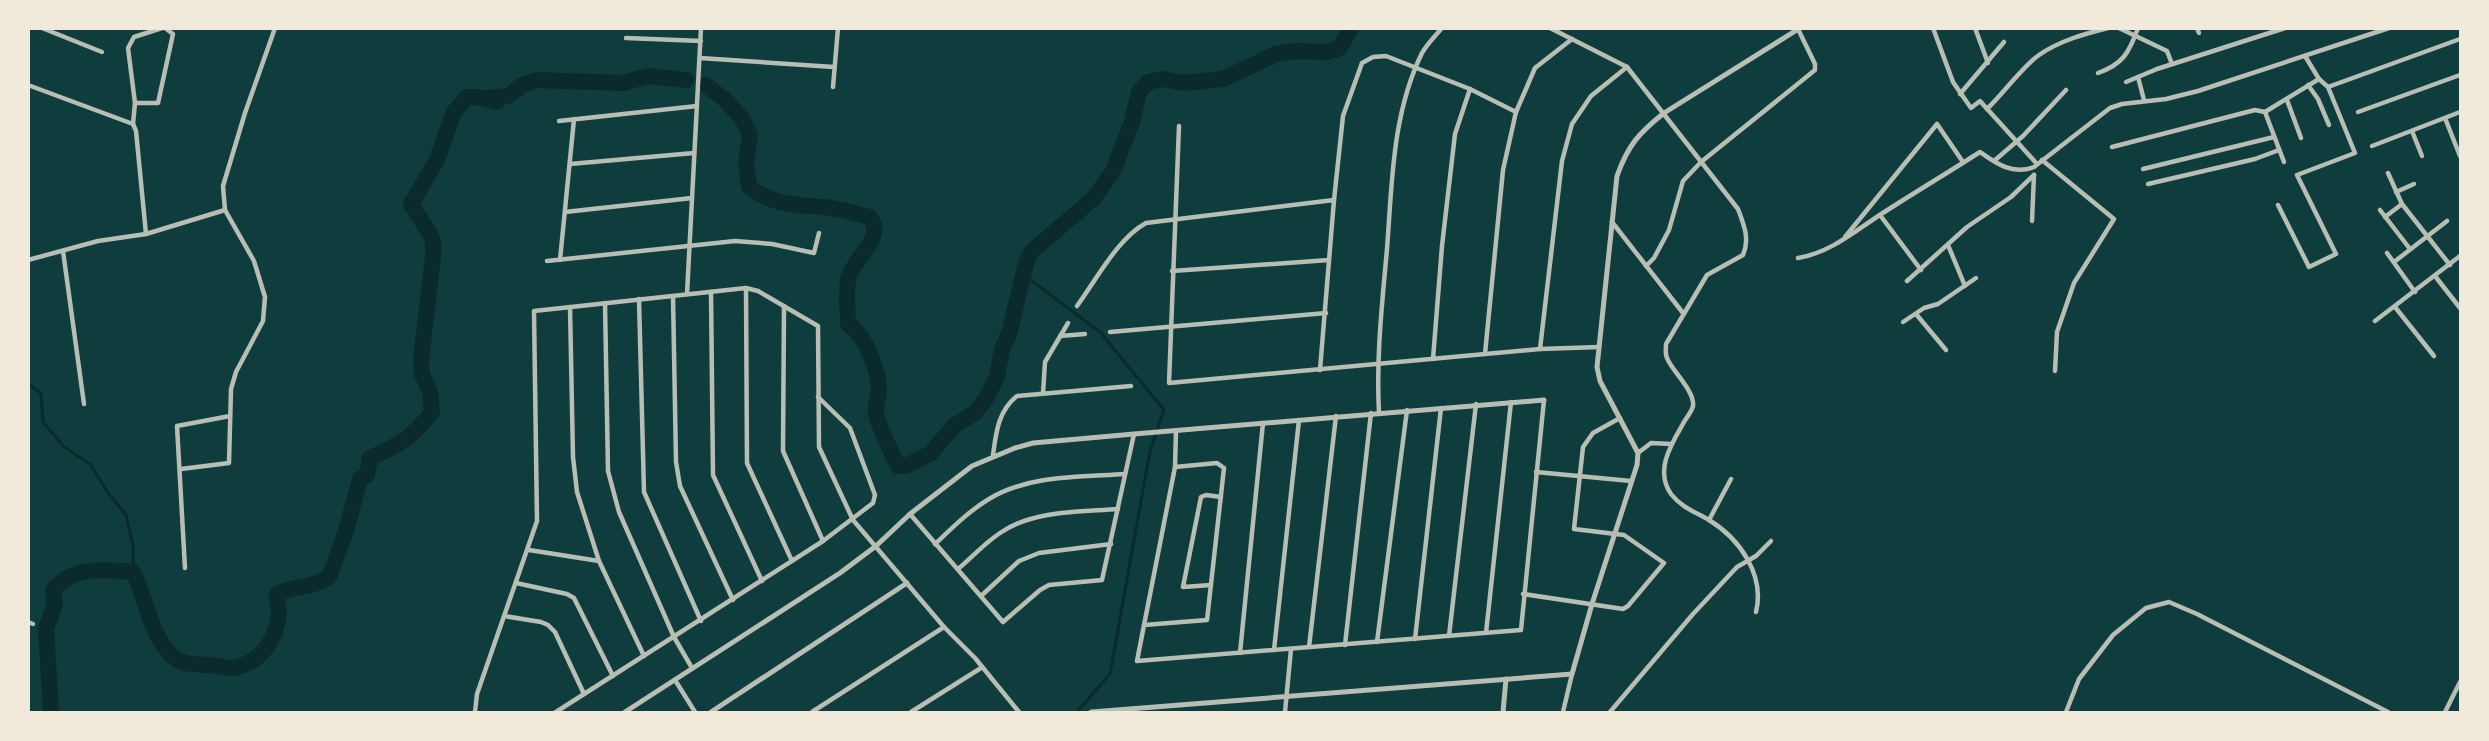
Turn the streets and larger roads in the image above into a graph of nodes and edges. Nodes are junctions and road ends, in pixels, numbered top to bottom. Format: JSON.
{"nodes":[{"id":1,"x":42,"y":28,"type":"edge"},
{"id":2,"x":164,"y":28,"type":"edge"},
{"id":3,"x":275,"y":28,"type":"edge"},
{"id":4,"x":701,"y":28,"type":"edge"},
{"id":5,"x":838,"y":28,"type":"edge"},
{"id":6,"x":1442,"y":28,"type":"edge"},
{"id":7,"x":1550,"y":28,"type":"edge"},
{"id":8,"x":1934,"y":28,"type":"edge"},
{"id":9,"x":1975,"y":28,"type":"edge"},
{"id":10,"x":2108,"y":28,"type":"edge"},
{"id":11,"x":2119,"y":28,"type":"edge"},
{"id":12,"x":2138,"y":28,"type":"edge"},
{"id":13,"x":2285,"y":28,"type":"edge"},
{"id":14,"x":2389,"y":28,"type":"edge"},
{"id":15,"x":1799,"y":29,"type":"edge"},
{"id":16,"x":2371,"y":31,"type":"edge"},
{"id":17,"x":2135,"y":37,"type":"junction"},
{"id":18,"x":626,"y":39,"type":"dead end"},
{"id":19,"x":1572,"y":39,"type":"junction"},
{"id":20,"x":2460,"y":39,"type":"edge"},
{"id":21,"x":700,"y":41,"type":"junction"},
{"id":22,"x":2004,"y":42,"type":"dead end"},
{"id":23,"x":102,"y":52,"type":"dead end"},
{"id":24,"x":2305,"y":57,"type":"junction"},
{"id":25,"x":700,"y":58,"type":"junction"},
{"id":26,"x":1988,"y":63,"type":"junction"},
{"id":27,"x":2172,"y":64,"type":"junction"},
{"id":28,"x":834,"y":67,"type":"junction"},
{"id":29,"x":1417,"y":67,"type":"junction"},
{"id":30,"x":1627,"y":67,"type":"junction"},
{"id":31,"x":2098,"y":73,"type":"dead end"},
{"id":32,"x":2460,"y":75,"type":"edge"},
{"id":33,"x":2138,"y":77,"type":"junction"},
{"id":34,"x":2319,"y":79,"type":"junction"},
{"id":35,"x":2126,"y":82,"type":"dead end"},
{"id":36,"x":28,"y":85,"type":"edge"},
{"id":37,"x":2308,"y":85,"type":"junction"},
{"id":38,"x":833,"y":87,"type":"dead end"},
{"id":39,"x":2328,"y":87,"type":"junction"},
{"id":40,"x":1470,"y":89,"type":"junction"},
{"id":41,"x":2066,"y":90,"type":"dead end"},
{"id":42,"x":1960,"y":94,"type":"junction"},
{"id":43,"x":2144,"y":100,"type":"junction"},
{"id":44,"x":2287,"y":100,"type":"junction"},
{"id":45,"x":135,"y":103,"type":"junction"},
{"id":46,"x":697,"y":106,"type":"junction"},
{"id":47,"x":1987,"y":109,"type":"junction"},
{"id":48,"x":1516,"y":112,"type":"junction"},
{"id":49,"x":1664,"y":112,"type":"junction"},
{"id":50,"x":2265,"y":112,"type":"junction"},
{"id":51,"x":2358,"y":112,"type":"dead end"},
{"id":52,"x":2460,"y":112,"type":"edge"},
{"id":53,"x":2445,"y":118,"type":"junction"},
{"id":54,"x":574,"y":119,"type":"junction"},
{"id":55,"x":559,"y":121,"type":"dead end"},
{"id":56,"x":133,"y":124,"type":"junction"},
{"id":57,"x":2329,"y":125,"type":"dead end"},
{"id":58,"x":1179,"y":126,"type":"dead end"},
{"id":59,"x":2412,"y":131,"type":"junction"},
{"id":60,"x":2274,"y":137,"type":"junction"},
{"id":61,"x":2301,"y":138,"type":"dead end"},
{"id":62,"x":2016,"y":143,"type":"junction"},
{"id":63,"x":2372,"y":146,"type":"dead end"},
{"id":64,"x":2112,"y":147,"type":"dead end"},
{"id":65,"x":2279,"y":150,"type":"junction"},
{"id":66,"x":694,"y":153,"type":"junction"},
{"id":67,"x":2422,"y":156,"type":"dead end"},
{"id":68,"x":2460,"y":156,"type":"edge"},
{"id":69,"x":1994,"y":161,"type":"junction"},
{"id":70,"x":1701,"y":162,"type":"junction"},
{"id":71,"x":1963,"y":162,"type":"junction"},
{"id":72,"x":2284,"y":162,"type":"dead end"},
{"id":73,"x":2038,"y":163,"type":"junction"},
{"id":74,"x":570,"y":164,"type":"junction"},
{"id":75,"x":2142,"y":169,"type":"dead end"},
{"id":76,"x":2388,"y":173,"type":"dead end"},
{"id":77,"x":2034,"y":175,"type":"junction"},
{"id":78,"x":2148,"y":184,"type":"dead end"},
{"id":79,"x":2414,"y":184,"type":"dead end"},
{"id":80,"x":2397,"y":192,"type":"junction"},
{"id":81,"x":692,"y":198,"type":"junction"},
{"id":82,"x":1334,"y":200,"type":"junction"},
{"id":83,"x":2402,"y":204,"type":"junction"},
{"id":84,"x":2278,"y":205,"type":"dead end"},
{"id":85,"x":225,"y":210,"type":"junction"},
{"id":86,"x":2380,"y":210,"type":"dead end"},
{"id":87,"x":565,"y":212,"type":"junction"},
{"id":88,"x":1880,"y":215,"type":"junction"},
{"id":89,"x":2385,"y":217,"type":"junction"},
{"id":90,"x":1174,"y":219,"type":"junction"},
{"id":91,"x":2032,"y":221,"type":"dead end"},
{"id":92,"x":2447,"y":221,"type":"dead end"},
{"id":93,"x":1612,"y":222,"type":"junction"},
{"id":94,"x":819,"y":233,"type":"dead end"},
{"id":95,"x":146,"y":234,"type":"junction"},
{"id":96,"x":2426,"y":236,"type":"junction"},
{"id":97,"x":1841,"y":242,"type":"junction"},
{"id":98,"x":1947,"y":245,"type":"junction"},
{"id":99,"x":689,"y":246,"type":"junction"},
{"id":100,"x":2410,"y":249,"type":"junction"},
{"id":101,"x":63,"y":251,"type":"junction"},
{"id":102,"x":2387,"y":253,"type":"dead end"},
{"id":103,"x":2460,"y":256,"type":"edge"},
{"id":104,"x":1798,"y":258,"type":"dead end"},
{"id":105,"x":28,"y":260,"type":"edge"},
{"id":106,"x":560,"y":260,"type":"junction"},
{"id":107,"x":1329,"y":260,"type":"junction"},
{"id":108,"x":547,"y":261,"type":"dead end"},
{"id":109,"x":2394,"y":262,"type":"junction"},
{"id":110,"x":2450,"y":265,"type":"junction"},
{"id":111,"x":1646,"y":266,"type":"junction"},
{"id":112,"x":1921,"y":270,"type":"junction"},
{"id":113,"x":1172,"y":271,"type":"junction"},
{"id":114,"x":2435,"y":276,"type":"junction"},
{"id":115,"x":1976,"y":278,"type":"dead end"},
{"id":116,"x":1907,"y":281,"type":"dead end"},
{"id":117,"x":1965,"y":286,"type":"junction"},
{"id":118,"x":746,"y":288,"type":"junction"},
{"id":119,"x":711,"y":292,"type":"junction"},
{"id":120,"x":2415,"y":292,"type":"junction"},
{"id":121,"x":687,"y":294,"type":"junction"},
{"id":122,"x":674,"y":296,"type":"junction"},
{"id":123,"x":639,"y":299,"type":"junction"},
{"id":124,"x":605,"y":303,"type":"junction"},
{"id":125,"x":784,"y":306,"type":"junction"},
{"id":126,"x":1077,"y":306,"type":"dead end"},
{"id":127,"x":570,"y":307,"type":"junction"},
{"id":128,"x":2395,"y":307,"type":"junction"},
{"id":129,"x":2460,"y":308,"type":"edge"},
{"id":130,"x":1326,"y":313,"type":"junction"},
{"id":131,"x":1683,"y":313,"type":"junction"},
{"id":132,"x":1916,"y":314,"type":"junction"},
{"id":133,"x":2375,"y":321,"type":"dead end"},
{"id":134,"x":1903,"y":322,"type":"dead end"},
{"id":135,"x":1068,"y":323,"type":"dead end"},
{"id":136,"x":1170,"y":327,"type":"junction"},
{"id":137,"x":1110,"y":332,"type":"dead end"},
{"id":138,"x":1085,"y":334,"type":"dead end"},
{"id":139,"x":1060,"y":336,"type":"junction"},
{"id":140,"x":1599,"y":347,"type":"junction"},
{"id":141,"x":1540,"y":349,"type":"junction"},
{"id":142,"x":1946,"y":350,"type":"dead end"},
{"id":143,"x":1485,"y":354,"type":"junction"},
{"id":144,"x":2434,"y":356,"type":"dead end"},
{"id":145,"x":1433,"y":358,"type":"junction"},
{"id":146,"x":1377,"y":365,"type":"junction"},
{"id":147,"x":1320,"y":370,"type":"junction"},
{"id":148,"x":2055,"y":371,"type":"dead end"},
{"id":149,"x":1131,"y":386,"type":"dead end"},
{"id":150,"x":1043,"y":393,"type":"junction"},
{"id":151,"x":818,"y":397,"type":"junction"},
{"id":152,"x":1544,"y":400,"type":"joint"},
{"id":153,"x":1511,"y":402,"type":"junction"},
{"id":154,"x":84,"y":404,"type":"dead end"},
{"id":155,"x":1476,"y":404,"type":"junction"},
{"id":156,"x":1441,"y":408,"type":"junction"},
{"id":157,"x":1407,"y":410,"type":"junction"},
{"id":158,"x":1371,"y":413,"type":"junction"},
{"id":159,"x":1379,"y":413,"type":"junction"},
{"id":160,"x":230,"y":416,"type":"junction"},
{"id":161,"x":1336,"y":416,"type":"junction"},
{"id":162,"x":1620,"y":418,"type":"junction"},
{"id":163,"x":1299,"y":420,"type":"junction"},
{"id":164,"x":1263,"y":423,"type":"junction"},
{"id":165,"x":1176,"y":431,"type":"junction"},
{"id":166,"x":1134,"y":434,"type":"junction"},
{"id":167,"x":1671,"y":444,"type":"junction"},
{"id":168,"x":1638,"y":453,"type":"junction"},
{"id":169,"x":993,"y":455,"type":"junction"},
{"id":170,"x":1175,"y":466,"type":"junction"},
{"id":171,"x":181,"y":469,"type":"junction"},
{"id":172,"x":1536,"y":472,"type":"junction"},
{"id":173,"x":1125,"y":474,"type":"junction"},
{"id":174,"x":1580,"y":476,"type":"junction"},
{"id":175,"x":1731,"y":479,"type":"dead end"},
{"id":176,"x":1631,"y":482,"type":"junction"},
{"id":177,"x":1221,"y":496,"type":"junction"},
{"id":178,"x":1118,"y":509,"type":"junction"},
{"id":179,"x":910,"y":514,"type":"junction"},
{"id":180,"x":853,"y":520,"type":"junction"},
{"id":181,"x":1709,"y":520,"type":"junction"},
{"id":182,"x":1614,"y":534,"type":"junction"},
{"id":183,"x":1771,"y":540,"type":"dead end"},
{"id":184,"x":823,"y":541,"type":"junction"},
{"id":185,"x":935,"y":544,"type":"junction"},
{"id":186,"x":1111,"y":544,"type":"junction"},
{"id":187,"x":876,"y":546,"type":"junction"},
{"id":188,"x":529,"y":550,"type":"junction"},
{"id":189,"x":1748,"y":560,"type":"junction"},
{"id":190,"x":599,"y":561,"type":"junction"},
{"id":191,"x":792,"y":561,"type":"junction"},
{"id":192,"x":185,"y":568,"type":"dead end"},
{"id":193,"x":958,"y":569,"type":"junction"},
{"id":194,"x":762,"y":581,"type":"junction"},
{"id":195,"x":516,"y":583,"type":"junction"},
{"id":196,"x":907,"y":583,"type":"junction"},
{"id":197,"x":1210,"y":585,"type":"junction"},
{"id":198,"x":1523,"y":594,"type":"junction"},
{"id":199,"x":981,"y":596,"type":"junction"},
{"id":200,"x":733,"y":600,"type":"junction"},
{"id":201,"x":1592,"y":604,"type":"junction"},
{"id":202,"x":1756,"y":612,"type":"dead end"},
{"id":203,"x":504,"y":616,"type":"junction"},
{"id":204,"x":701,"y":621,"type":"junction"},
{"id":205,"x":1143,"y":625,"type":"junction"},
{"id":206,"x":944,"y":627,"type":"junction"},
{"id":207,"x":1486,"y":633,"type":"junction"},
{"id":208,"x":1449,"y":636,"type":"junction"},
{"id":209,"x":674,"y":637,"type":"junction"},
{"id":210,"x":1415,"y":639,"type":"junction"},
{"id":211,"x":1377,"y":642,"type":"junction"},
{"id":212,"x":1345,"y":645,"type":"junction"},
{"id":213,"x":1310,"y":647,"type":"junction"},
{"id":214,"x":1291,"y":649,"type":"junction"},
{"id":215,"x":1274,"y":650,"type":"junction"},
{"id":216,"x":1240,"y":653,"type":"junction"},
{"id":217,"x":644,"y":656,"type":"junction"},
{"id":218,"x":692,"y":668,"type":"junction"},
{"id":219,"x":981,"y":668,"type":"junction"},
{"id":220,"x":1572,"y":674,"type":"junction"},
{"id":221,"x":613,"y":676,"type":"junction"},
{"id":222,"x":1506,"y":679,"type":"junction"},
{"id":223,"x":675,"y":680,"type":"junction"},
{"id":224,"x":2460,"y":682,"type":"edge"},
{"id":225,"x":584,"y":694,"type":"junction"},
{"id":226,"x":1286,"y":698,"type":"junction"},
{"id":227,"x":475,"y":712,"type":"edge"},
{"id":228,"x":556,"y":712,"type":"edge"},
{"id":229,"x":625,"y":712,"type":"edge"},
{"id":230,"x":695,"y":712,"type":"edge"},
{"id":231,"x":711,"y":712,"type":"edge"},
{"id":232,"x":812,"y":712,"type":"edge"},
{"id":233,"x":911,"y":712,"type":"edge"},
{"id":234,"x":1019,"y":712,"type":"edge"},
{"id":235,"x":1091,"y":712,"type":"edge"},
{"id":236,"x":1285,"y":712,"type":"edge"},
{"id":237,"x":1503,"y":712,"type":"edge"},
{"id":238,"x":1563,"y":712,"type":"edge"},
{"id":239,"x":1610,"y":712,"type":"edge"},
{"id":240,"x":2066,"y":712,"type":"edge"},
{"id":241,"x":2388,"y":712,"type":"edge"},
{"id":242,"x":2445,"y":712,"type":"edge"}],
"edges":[{"from":1,"to":23,"type":"street"},
{"from":2,"to":45,"type":"street"},
{"from":2,"to":45,"type":"street"},
{"from":3,"to":85,"type":"street"},
{"from":4,"to":21,"type":"street"},
{"from":5,"to":28,"type":"street"},
{"from":6,"to":29,"type":"street"},
{"from":7,"to":19,"type":"street"},
{"from":8,"to":42,"type":"street"},
{"from":9,"to":26,"type":"street"},
{"from":10,"to":47,"type":"street"},
{"from":11,"to":17,"type":"street"},
{"from":12,"to":17,"type":"street"},
{"from":13,"to":27,"type":"street"},
{"from":14,"to":16,"type":"street"},
{"from":15,"to":49,"type":"street"},
{"from":15,"to":70,"type":"street"},
{"from":16,"to":24,"type":"street"},
{"from":17,"to":27,"type":"street"},
{"from":17,"to":31,"type":"street"},
{"from":18,"to":21,"type":"street"},
{"from":19,"to":30,"type":"street"},
{"from":19,"to":48,"type":"street"},
{"from":20,"to":39,"type":"street"},
{"from":21,"to":25,"type":"street"},
{"from":22,"to":26,"type":"street"},
{"from":24,"to":34,"type":"street"},
{"from":24,"to":43,"type":"street"},
{"from":25,"to":28,"type":"street"},
{"from":25,"to":46,"type":"street"},
{"from":26,"to":42,"type":"street"},
{"from":27,"to":33,"type":"street"},
{"from":28,"to":38,"type":"street"},
{"from":29,"to":40,"type":"street"},
{"from":29,"to":82,"type":"street"},
{"from":29,"to":146,"type":"street"},
{"from":30,"to":49,"type":"street"},
{"from":30,"to":141,"type":"street"},
{"from":32,"to":51,"type":"street"},
{"from":33,"to":35,"type":"street"},
{"from":33,"to":43,"type":"street"},
{"from":34,"to":37,"type":"street"},
{"from":34,"to":39,"type":"street"},
{"from":36,"to":56,"type":"street"},
{"from":37,"to":44,"type":"street"},
{"from":37,"to":57,"type":"street"},
{"from":39,"to":84,"type":"street"},
{"from":40,"to":48,"type":"street"},
{"from":40,"to":145,"type":"street"},
{"from":41,"to":62,"type":"street"},
{"from":42,"to":47,"type":"street"},
{"from":43,"to":73,"type":"street"},
{"from":44,"to":50,"type":"street"},
{"from":44,"to":61,"type":"street"},
{"from":45,"to":56,"type":"street"},
{"from":46,"to":54,"type":"street"},
{"from":46,"to":66,"type":"street"},
{"from":47,"to":62,"type":"street"},
{"from":48,"to":143,"type":"street"},
{"from":49,"to":70,"type":"street"},
{"from":49,"to":93,"type":"street"},
{"from":50,"to":60,"type":"street"},
{"from":50,"to":64,"type":"street"},
{"from":52,"to":53,"type":"street"},
{"from":53,"to":59,"type":"street"},
{"from":53,"to":68,"type":"street"},
{"from":54,"to":55,"type":"street"},
{"from":54,"to":74,"type":"street"},
{"from":56,"to":95,"type":"street"},
{"from":58,"to":90,"type":"street"},
{"from":59,"to":63,"type":"street"},
{"from":59,"to":67,"type":"street"},
{"from":60,"to":65,"type":"street"},
{"from":60,"to":75,"type":"street"},
{"from":62,"to":69,"type":"street"},
{"from":62,"to":73,"type":"street"},
{"from":65,"to":72,"type":"street"},
{"from":65,"to":78,"type":"street"},
{"from":66,"to":74,"type":"street"},
{"from":66,"to":81,"type":"street"},
{"from":69,"to":71,"type":"street"},
{"from":69,"to":73,"type":"street"},
{"from":70,"to":111,"type":"street"},
{"from":70,"to":131,"type":"street"},
{"from":71,"to":88,"type":"street"},
{"from":71,"to":97,"type":"street"},
{"from":73,"to":77,"type":"street"},
{"from":73,"to":148,"type":"street"},
{"from":74,"to":87,"type":"street"},
{"from":76,"to":80,"type":"street"},
{"from":77,"to":91,"type":"street"},
{"from":77,"to":98,"type":"street"},
{"from":79,"to":80,"type":"street"},
{"from":80,"to":83,"type":"street"},
{"from":81,"to":87,"type":"street"},
{"from":81,"to":99,"type":"street"},
{"from":82,"to":90,"type":"street"},
{"from":82,"to":107,"type":"street"},
{"from":83,"to":89,"type":"street"},
{"from":83,"to":96,"type":"street"},
{"from":85,"to":95,"type":"street"},
{"from":85,"to":160,"type":"street"},
{"from":86,"to":89,"type":"street"},
{"from":87,"to":106,"type":"street"},
{"from":88,"to":97,"type":"street"},
{"from":88,"to":112,"type":"street"},
{"from":89,"to":100,"type":"street"},
{"from":90,"to":113,"type":"street"},
{"from":90,"to":126,"type":"street"},
{"from":92,"to":96,"type":"street"},
{"from":93,"to":111,"type":"street"},
{"from":93,"to":140,"type":"street"},
{"from":94,"to":99,"type":"street"},
{"from":95,"to":101,"type":"street"},
{"from":96,"to":100,"type":"street"},
{"from":96,"to":110,"type":"street"},
{"from":97,"to":104,"type":"street"},
{"from":98,"to":112,"type":"street"},
{"from":98,"to":117,"type":"street"},
{"from":99,"to":106,"type":"street"},
{"from":99,"to":121,"type":"street"},
{"from":100,"to":109,"type":"street"},
{"from":101,"to":105,"type":"street"},
{"from":101,"to":154,"type":"street"},
{"from":102,"to":109,"type":"street"},
{"from":103,"to":110,"type":"street"},
{"from":106,"to":108,"type":"street"},
{"from":107,"to":113,"type":"street"},
{"from":107,"to":130,"type":"street"},
{"from":109,"to":120,"type":"street"},
{"from":110,"to":114,"type":"street"},
{"from":111,"to":131,"type":"street"},
{"from":112,"to":116,"type":"street"},
{"from":113,"to":136,"type":"street"},
{"from":114,"to":120,"type":"street"},
{"from":114,"to":129,"type":"street"},
{"from":115,"to":117,"type":"street"},
{"from":117,"to":132,"type":"street"},
{"from":118,"to":119,"type":"street"},
{"from":118,"to":125,"type":"street"},
{"from":118,"to":191,"type":"street"},
{"from":119,"to":121,"type":"street"},
{"from":119,"to":194,"type":"street"},
{"from":120,"to":128,"type":"street"},
{"from":121,"to":122,"type":"street"},
{"from":122,"to":123,"type":"street"},
{"from":122,"to":200,"type":"street"},
{"from":123,"to":124,"type":"street"},
{"from":123,"to":204,"type":"street"},
{"from":124,"to":127,"type":"street"},
{"from":124,"to":209,"type":"street"},
{"from":125,"to":151,"type":"street"},
{"from":125,"to":184,"type":"street"},
{"from":127,"to":188,"type":"street"},
{"from":127,"to":190,"type":"street"},
{"from":128,"to":133,"type":"street"},
{"from":128,"to":144,"type":"street"},
{"from":130,"to":136,"type":"street"},
{"from":130,"to":147,"type":"street"},
{"from":131,"to":167,"type":"street"},
{"from":132,"to":134,"type":"street"},
{"from":132,"to":142,"type":"street"},
{"from":135,"to":139,"type":"street"},
{"from":136,"to":137,"type":"street"},
{"from":136,"to":147,"type":"street"},
{"from":138,"to":139,"type":"street"},
{"from":139,"to":150,"type":"street"},
{"from":140,"to":141,"type":"street"},
{"from":140,"to":162,"type":"street"},
{"from":141,"to":143,"type":"street"},
{"from":143,"to":145,"type":"street"},
{"from":145,"to":146,"type":"street"},
{"from":146,"to":147,"type":"street"},
{"from":146,"to":159,"type":"street"},
{"from":149,"to":150,"type":"street"},
{"from":150,"to":169,"type":"street"},
{"from":151,"to":180,"type":"street"},
{"from":151,"to":180,"type":"street"},
{"from":152,"to":153,"type":"street"},
{"from":152,"to":172,"type":"street"},
{"from":153,"to":155,"type":"street"},
{"from":153,"to":207,"type":"street"},
{"from":155,"to":156,"type":"street"},
{"from":155,"to":208,"type":"street"},
{"from":156,"to":157,"type":"street"},
{"from":156,"to":210,"type":"street"},
{"from":157,"to":159,"type":"street"},
{"from":157,"to":211,"type":"street"},
{"from":158,"to":159,"type":"street"},
{"from":158,"to":161,"type":"street"},
{"from":158,"to":212,"type":"street"},
{"from":160,"to":171,"type":"street"},
{"from":160,"to":171,"type":"street"},
{"from":161,"to":163,"type":"street"},
{"from":161,"to":213,"type":"street"},
{"from":162,"to":168,"type":"street"},
{"from":162,"to":174,"type":"street"},
{"from":163,"to":164,"type":"street"},
{"from":163,"to":215,"type":"street"},
{"from":164,"to":165,"type":"street"},
{"from":164,"to":216,"type":"street"},
{"from":165,"to":166,"type":"street"},
{"from":165,"to":170,"type":"street"},
{"from":166,"to":169,"type":"street"},
{"from":166,"to":173,"type":"street"},
{"from":167,"to":168,"type":"street"},
{"from":167,"to":181,"type":"street"},
{"from":168,"to":176,"type":"street"},
{"from":169,"to":179,"type":"street"},
{"from":170,"to":177,"type":"street"},
{"from":170,"to":205,"type":"street"},
{"from":171,"to":192,"type":"street"},
{"from":172,"to":174,"type":"street"},
{"from":172,"to":198,"type":"street"},
{"from":173,"to":178,"type":"street"},
{"from":173,"to":185,"type":"street"},
{"from":174,"to":176,"type":"street"},
{"from":174,"to":182,"type":"street"},
{"from":175,"to":181,"type":"street"},
{"from":176,"to":182,"type":"street"},
{"from":177,"to":197,"type":"street"},
{"from":177,"to":197,"type":"street"},
{"from":178,"to":186,"type":"street"},
{"from":178,"to":193,"type":"street"},
{"from":179,"to":185,"type":"street"},
{"from":179,"to":187,"type":"street"},
{"from":180,"to":184,"type":"street"},
{"from":180,"to":187,"type":"street"},
{"from":181,"to":189,"type":"street"},
{"from":182,"to":201,"type":"street"},
{"from":182,"to":201,"type":"street"},
{"from":183,"to":189,"type":"street"},
{"from":184,"to":191,"type":"street"},
{"from":185,"to":193,"type":"street"},
{"from":186,"to":199,"type":"street"},
{"from":186,"to":199,"type":"street"},
{"from":187,"to":196,"type":"street"},
{"from":187,"to":218,"type":"street"},
{"from":188,"to":190,"type":"street"},
{"from":188,"to":195,"type":"street"},
{"from":189,"to":202,"type":"street"},
{"from":189,"to":239,"type":"street"},
{"from":190,"to":217,"type":"street"},
{"from":191,"to":194,"type":"street"},
{"from":193,"to":199,"type":"street"},
{"from":194,"to":200,"type":"street"},
{"from":195,"to":203,"type":"street"},
{"from":195,"to":221,"type":"street"},
{"from":196,"to":206,"type":"street"},
{"from":196,"to":231,"type":"street"},
{"from":197,"to":205,"type":"street"},
{"from":198,"to":201,"type":"street"},
{"from":198,"to":207,"type":"street"},
{"from":200,"to":204,"type":"street"},
{"from":201,"to":220,"type":"street"},
{"from":203,"to":225,"type":"street"},
{"from":203,"to":227,"type":"street"},
{"from":204,"to":209,"type":"street"},
{"from":205,"to":216,"type":"street"},
{"from":206,"to":219,"type":"street"},
{"from":206,"to":232,"type":"street"},
{"from":207,"to":208,"type":"street"},
{"from":208,"to":210,"type":"street"},
{"from":209,"to":217,"type":"street"},
{"from":209,"to":218,"type":"street"},
{"from":210,"to":211,"type":"street"},
{"from":211,"to":212,"type":"street"},
{"from":212,"to":213,"type":"street"},
{"from":213,"to":214,"type":"street"},
{"from":214,"to":215,"type":"street"},
{"from":214,"to":226,"type":"street"},
{"from":215,"to":216,"type":"street"},
{"from":217,"to":221,"type":"street"},
{"from":218,"to":223,"type":"street"},
{"from":219,"to":233,"type":"street"},
{"from":219,"to":234,"type":"street"},
{"from":220,"to":222,"type":"street"},
{"from":220,"to":238,"type":"street"},
{"from":221,"to":225,"type":"street"},
{"from":222,"to":226,"type":"street"},
{"from":222,"to":237,"type":"street"},
{"from":223,"to":229,"type":"street"},
{"from":223,"to":230,"type":"street"},
{"from":224,"to":242,"type":"street"},
{"from":225,"to":228,"type":"street"},
{"from":226,"to":235,"type":"street"},
{"from":226,"to":236,"type":"street"},
{"from":240,"to":241,"type":"street"}]}
